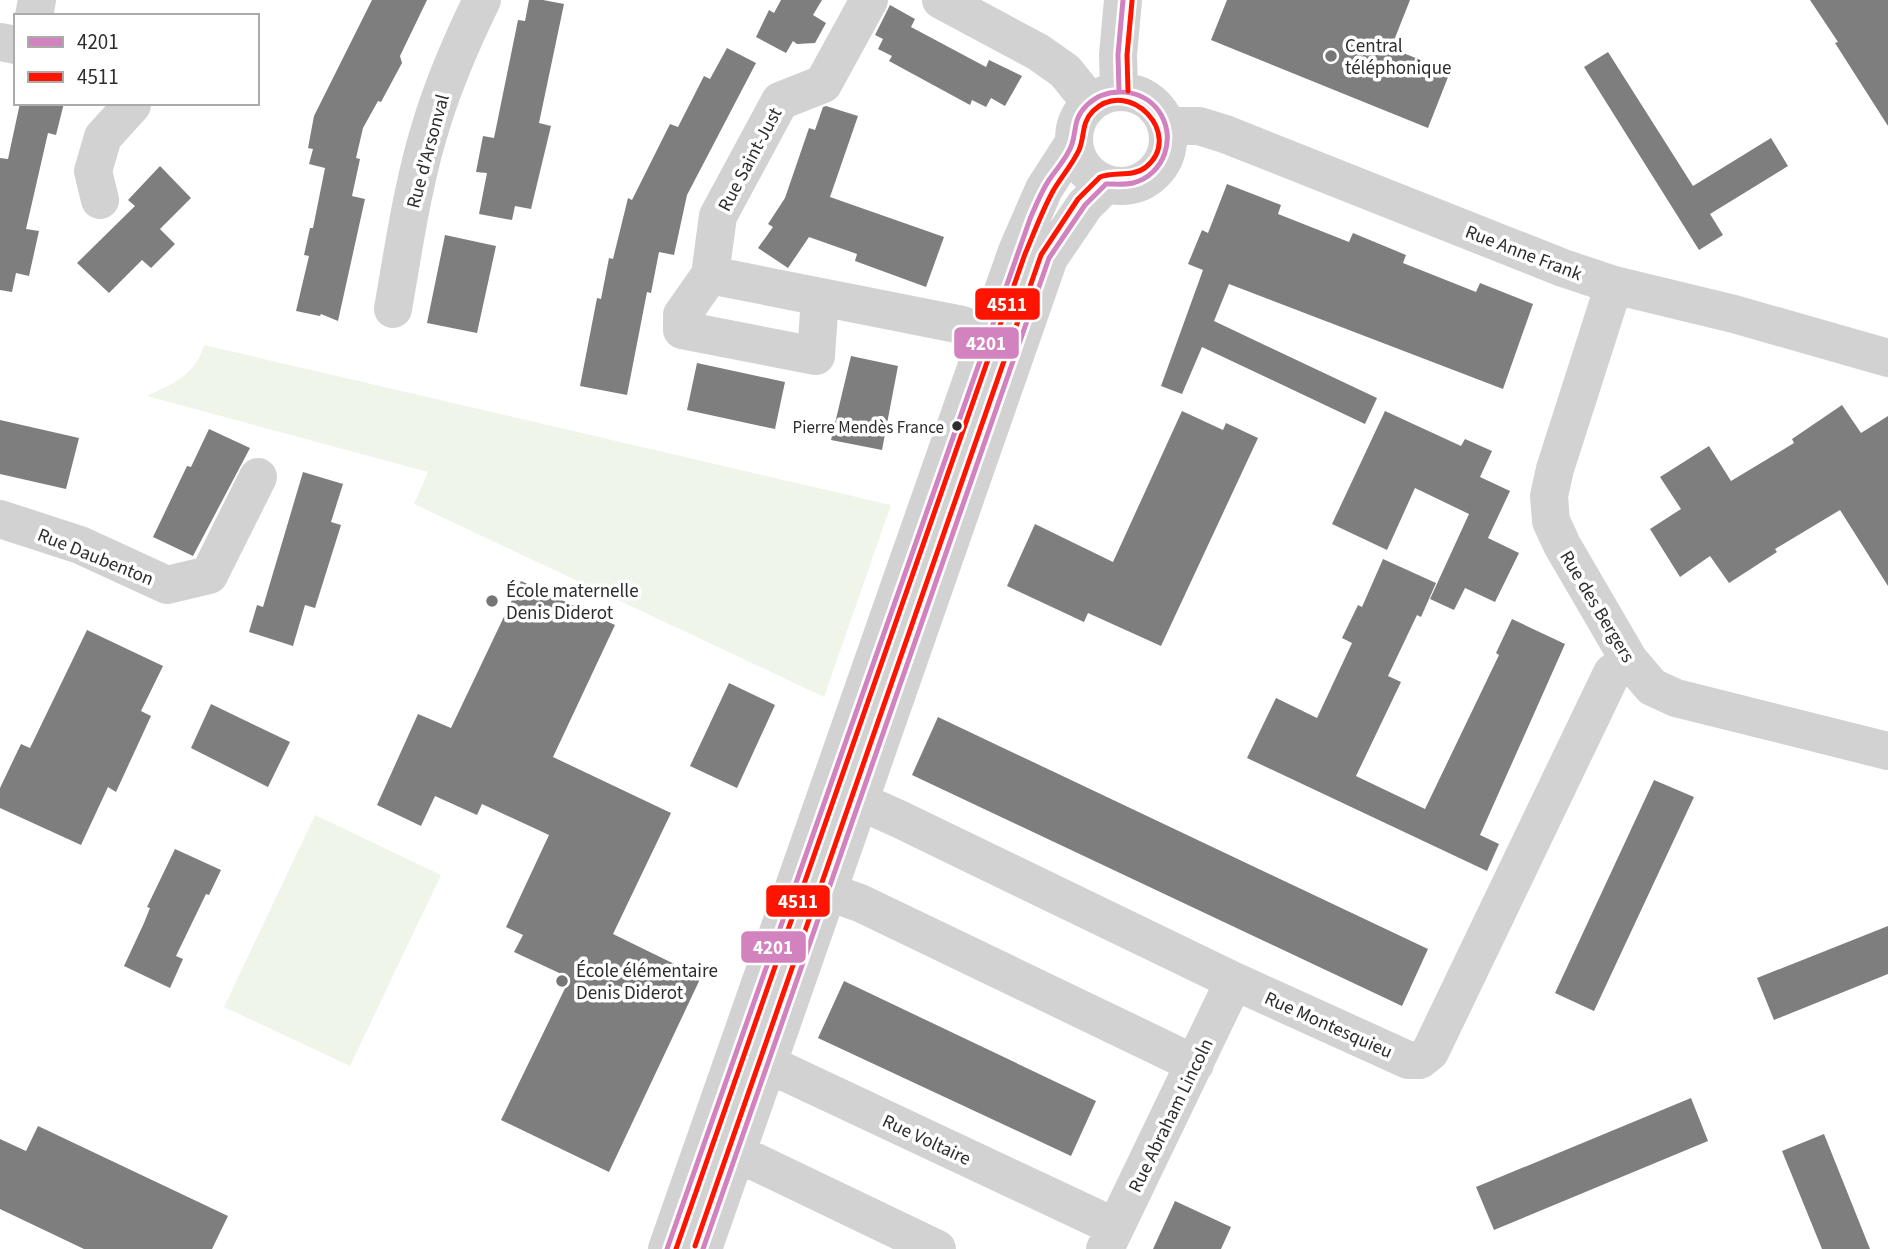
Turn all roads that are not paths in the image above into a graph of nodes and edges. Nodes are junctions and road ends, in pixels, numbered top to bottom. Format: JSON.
{"nodes":[{"id":1,"x":482,"y":0,"type":"edge"},
{"id":2,"x":869,"y":0,"type":"edge"},
{"id":3,"x":941,"y":0,"type":"edge"},
{"id":4,"x":1123,"y":0,"type":"edge"},
{"id":5,"x":1104,"y":96,"type":"junction"},
{"id":6,"x":132,"y":105,"type":"edge"},
{"id":7,"x":1167,"y":126,"type":"junction"},
{"id":8,"x":1073,"y":144,"type":"junction"},
{"id":9,"x":1106,"y":184,"type":"junction"},
{"id":10,"x":100,"y":200,"type":"dead end"},
{"id":11,"x":710,"y":275,"type":"junction"},
{"id":12,"x":1614,"y":285,"type":"junction"},
{"id":13,"x":820,"y":297,"type":"junction"},
{"id":14,"x":393,"y":309,"type":"dead end"},
{"id":15,"x":1003,"y":341,"type":"junction"},
{"id":16,"x":1888,"y":358,"type":"edge"},
{"id":17,"x":257,"y":477,"type":"dead end"},
{"id":18,"x":0,"y":519,"type":"edge"},
{"id":19,"x":1629,"y":660,"type":"junction"},
{"id":20,"x":1888,"y":751,"type":"edge"},
{"id":21,"x":844,"y":796,"type":"junction"},
{"id":22,"x":812,"y":886,"type":"junction"},
{"id":23,"x":1234,"y":981,"type":"junction"},
{"id":24,"x":752,"y":1059,"type":"junction"},
{"id":25,"x":1195,"y":1064,"type":"junction"},
{"id":26,"x":721,"y":1145,"type":"junction"},
{"id":27,"x":1110,"y":1238,"type":"edge"},
{"id":28,"x":667,"y":1249,"type":"edge"},
{"id":29,"x":703,"y":1249,"type":"edge"},
{"id":30,"x":937,"y":1249,"type":"edge"}],
"edges":[{"from":1,"to":14,"type":"street","name":"Rue d'Arsonval"},
{"from":2,"to":11,"type":"street","name":"Rue Saint-Just"},
{"from":3,"to":5,"type":"street"},
{"from":4,"to":5,"type":"street"},
{"from":5,"to":7,"type":"street"},
{"from":5,"to":8,"type":"street"},
{"from":6,"to":10,"type":"street"},
{"from":7,"to":9,"type":"street"},
{"from":7,"to":12,"type":"street","name":"Rue Anne Frank"},
{"from":8,"to":9,"type":"street"},
{"from":8,"to":15,"type":"street"},
{"from":9,"to":15,"type":"street"},
{"from":11,"to":13,"type":"street"},
{"from":11,"to":13,"type":"street","name":"Rue Saint-Just"},
{"from":12,"to":16,"type":"street","name":"Rue Anne Frank"},
{"from":12,"to":19,"type":"street","name":"Rue des Bergers"},
{"from":13,"to":15,"type":"street"},
{"from":15,"to":21,"type":"street"},
{"from":17,"to":18,"type":"street","name":"Rue Daubenton"},
{"from":19,"to":20,"type":"street","name":"Rue des Bergers"},
{"from":19,"to":23,"type":"street","name":"Rue Montesquieu"},
{"from":21,"to":22,"type":"street"},
{"from":21,"to":23,"type":"street","name":"Rue Montesquieu"},
{"from":22,"to":24,"type":"street"},
{"from":22,"to":25,"type":"street"},
{"from":23,"to":25,"type":"street","name":"Rue Abraham Lincoln"},
{"from":24,"to":26,"type":"street"},
{"from":24,"to":27,"type":"street","name":"Rue Voltaire"},
{"from":25,"to":27,"type":"street","name":"Rue Abraham Lincoln"},
{"from":26,"to":28,"type":"street"},
{"from":26,"to":29,"type":"street"},
{"from":26,"to":30,"type":"street"}]}
